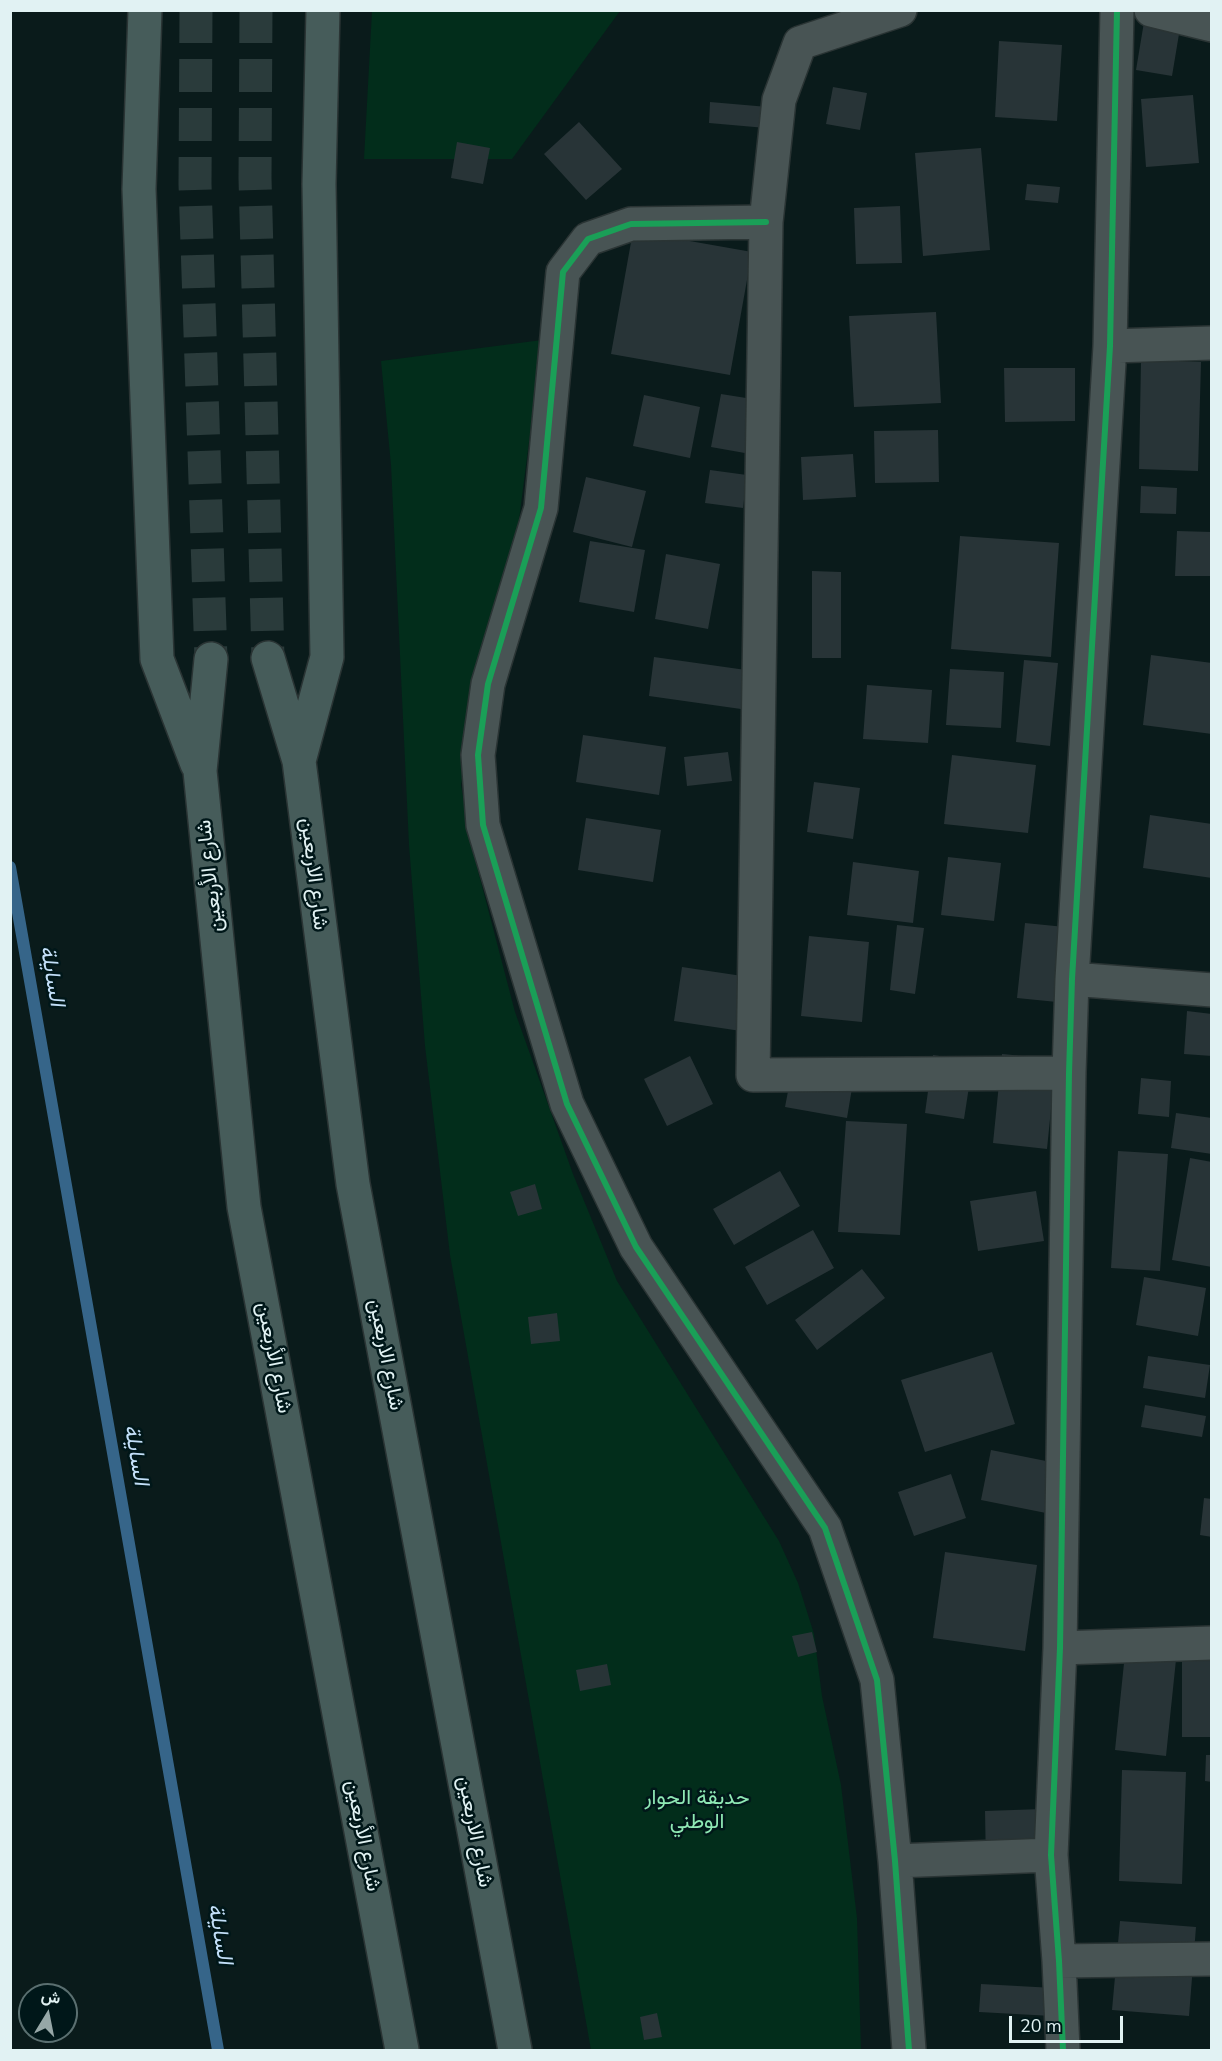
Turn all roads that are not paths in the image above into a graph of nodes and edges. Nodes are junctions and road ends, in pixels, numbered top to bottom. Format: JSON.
{"nodes":[{"id":1,"x":145,"y":10,"type":"edge"},
{"id":2,"x":322,"y":10,"type":"edge"},
{"id":3,"x":900,"y":10,"type":"edge"},
{"id":4,"x":1117,"y":10,"type":"edge"},
{"id":5,"x":1150,"y":10,"type":"edge"},
{"id":6,"x":1212,"y":25,"type":"edge"},
{"id":7,"x":766,"y":222,"type":"junction"},
{"id":8,"x":1212,"y":342,"type":"edge"},
{"id":9,"x":1110,"y":346,"type":"junction"},
{"id":10,"x":268,"y":658,"type":"tunnel mouth"},
{"id":11,"x":211,"y":659,"type":"tunnel mouth"},
{"id":12,"x":299,"y":761,"type":"junction"},
{"id":13,"x":200,"y":771,"type":"junction"},
{"id":14,"x":1072,"y":979,"type":"junction"},
{"id":15,"x":1212,"y":990,"type":"edge"},
{"id":16,"x":1069,"y":1073,"type":"junction"},
{"id":17,"x":1212,"y":1643,"type":"edge"},
{"id":18,"x":1059,"y":1648,"type":"junction"},
{"id":19,"x":1051,"y":1856,"type":"junction"},
{"id":20,"x":895,"y":1862,"type":"junction"},
{"id":21,"x":1212,"y":1959,"type":"edge"},
{"id":22,"x":1059,"y":1961,"type":"junction"},
{"id":23,"x":402,"y":2050,"type":"edge"},
{"id":24,"x":515,"y":2050,"type":"edge"},
{"id":25,"x":909,"y":2050,"type":"edge"},
{"id":26,"x":1063,"y":2050,"type":"edge"}],
"edges":[{"from":1,"to":13,"type":"main road"},
{"from":2,"to":12,"type":"main road"},
{"from":3,"to":7,"type":"street"},
{"from":4,"to":9,"type":"street"},
{"from":5,"to":6,"type":"street"},
{"from":7,"to":16,"type":"street"},
{"from":7,"to":20,"type":"street"},
{"from":8,"to":9,"type":"street"},
{"from":9,"to":14,"type":"street"},
{"from":10,"to":12,"type":"main road","name":"شارع الاربعين"},
{"from":11,"to":13,"type":"main road","name":"شارع الأربعين"},
{"from":12,"to":24,"type":"main road","name":"شارع الاربعين"},
{"from":13,"to":23,"type":"main road","name":"شارع الأربعين"},
{"from":14,"to":15,"type":"street"},
{"from":14,"to":16,"type":"street"},
{"from":16,"to":18,"type":"street"},
{"from":17,"to":18,"type":"street"},
{"from":18,"to":19,"type":"street"},
{"from":19,"to":20,"type":"street"},
{"from":19,"to":22,"type":"street"},
{"from":20,"to":25,"type":"street"},
{"from":21,"to":22,"type":"street"},
{"from":22,"to":26,"type":"street"}]}
